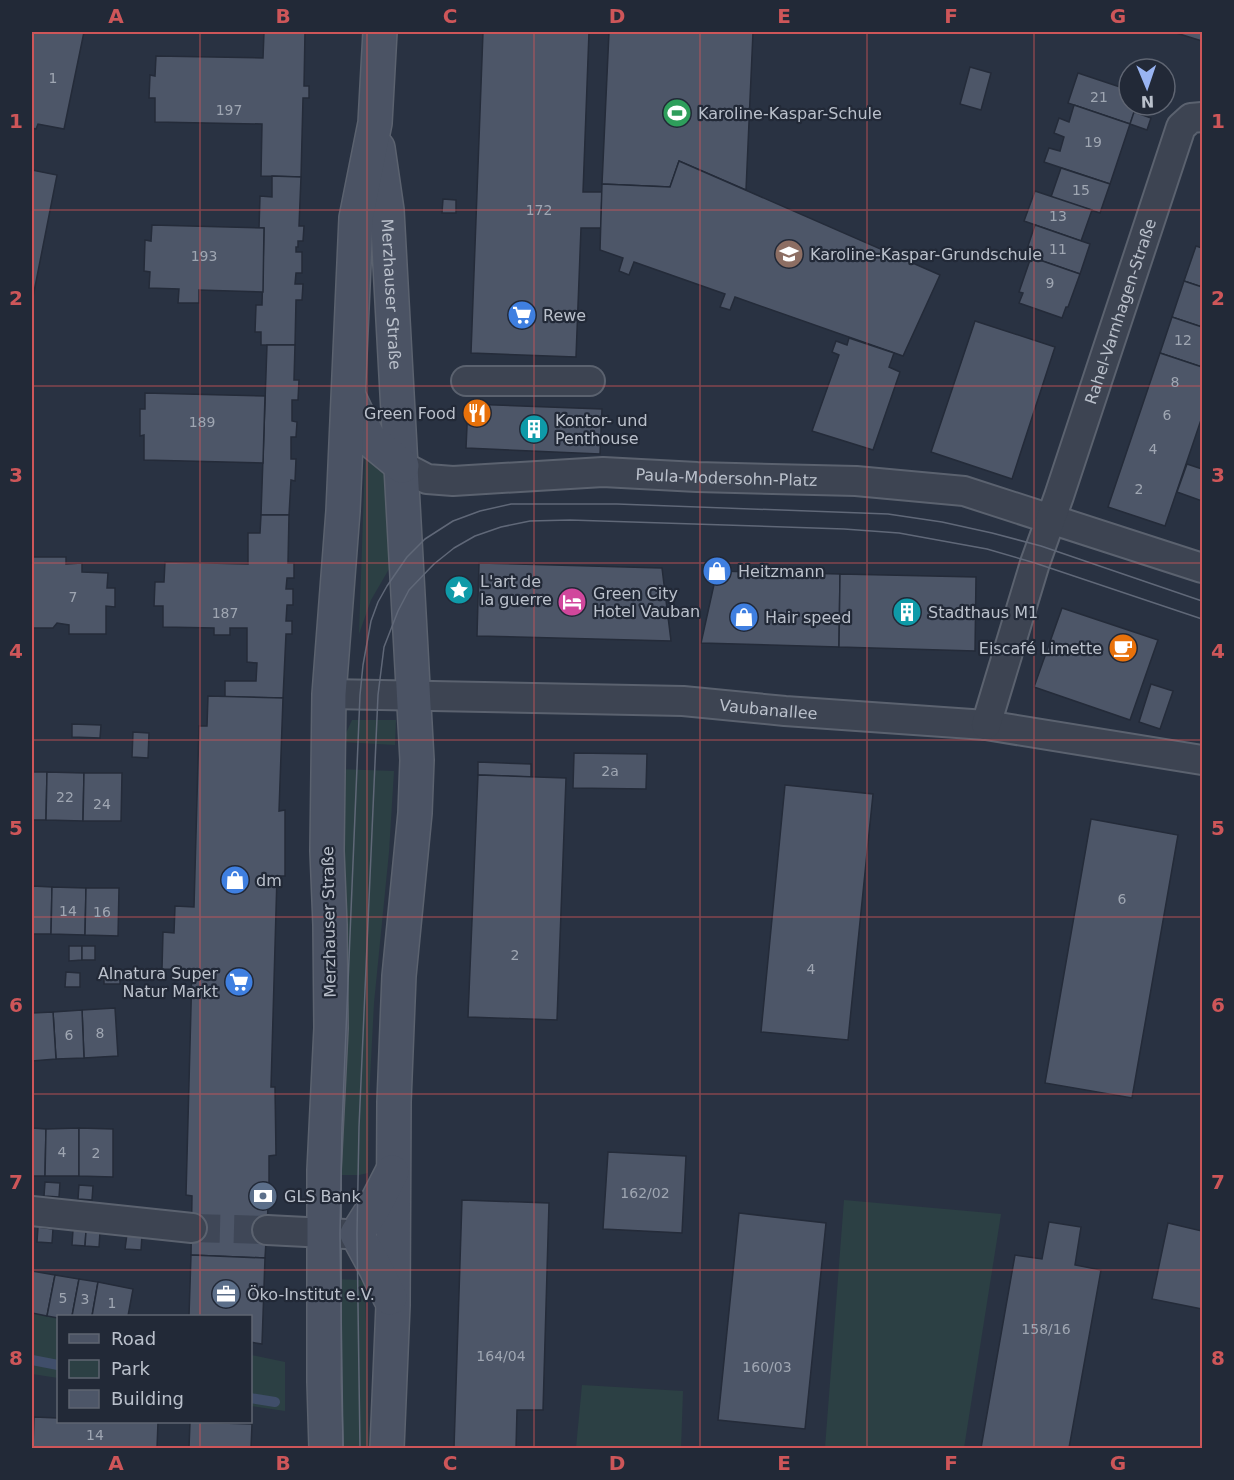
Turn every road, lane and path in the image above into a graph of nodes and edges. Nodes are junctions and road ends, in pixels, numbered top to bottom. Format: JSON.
{"nodes":[{"id":1,"x":380,"y":32,"type":"edge"},
{"id":2,"x":1203,"y":117,"type":"edge"},
{"id":3,"x":375,"y":123,"type":"junction"},
{"id":4,"x":466,"y":381,"type":"dead end"},
{"id":5,"x":590,"y":381,"type":"dead end"},
{"id":6,"x":348,"y":395,"type":"junction"},
{"id":7,"x":402,"y":466,"type":"junction"},
{"id":8,"x":1051,"y":520,"type":"junction"},
{"id":9,"x":1203,"y":568,"type":"edge"},
{"id":10,"x":329,"y":694,"type":"junction"},
{"id":11,"x":415,"y":696,"type":"junction"},
{"id":12,"x":986,"y":725,"type":"junction"},
{"id":13,"x":1203,"y":760,"type":"edge"},
{"id":14,"x":394,"y":1167,"type":"junction"},
{"id":15,"x":32,"y":1211,"type":"edge"},
{"id":16,"x":192,"y":1228,"type":"tunnel mouth"},
{"id":17,"x":267,"y":1230,"type":"tunnel mouth"},
{"id":18,"x":323,"y":1233,"type":"junction"},
{"id":19,"x":357,"y":1234,"type":"junction"},
{"id":20,"x":393,"y":1305,"type":"junction"},
{"id":21,"x":326,"y":1449,"type":"edge"},
{"id":22,"x":387,"y":1449,"type":"edge"}],
"edges":[{"from":1,"to":3,"type":"main road","name":"Merzhauser Straße"},
{"from":2,"to":8,"type":"street","name":"Rahel-Varnhagen-Straße"},
{"from":3,"to":6,"type":"main road","name":"Merzhauser Straße"},
{"from":3,"to":7,"type":"main road","name":"Merzhauser Straße"},
{"from":4,"to":5,"type":"street"},
{"from":6,"to":7,"type":"main road","name":"Merzhauser Straße"},
{"from":6,"to":10,"type":"main road","name":"Merzhauser Straße"},
{"from":7,"to":8,"type":"street","name":"Paula-Modersohn-Platz"},
{"from":7,"to":11,"type":"main road","name":"Merzhauser Straße"},
{"from":8,"to":9,"type":"street"},
{"from":8,"to":12,"type":"street","name":"Rahel-Varnhagen-Straße"},
{"from":10,"to":11,"type":"street","name":"Vaubanallee"},
{"from":10,"to":18,"type":"main road","name":"Merzhauser Straße"},
{"from":11,"to":12,"type":"street","name":"Vaubanallee"},
{"from":11,"to":14,"type":"main road","name":"Merzhauser Straße"},
{"from":12,"to":13,"type":"street","name":"Vaubanallee"},
{"from":14,"to":19,"type":"main road"},
{"from":14,"to":20,"type":"main road","name":"Merzhauser Straße"},
{"from":15,"to":16,"type":"street"},
{"from":17,"to":18,"type":"street"},
{"from":18,"to":19,"type":"street"},
{"from":18,"to":21,"type":"main road","name":"Merzhauser Straße"},
{"from":19,"to":20,"type":"main road"},
{"from":20,"to":22,"type":"main road","name":"Merzhauser Straße"}]}
